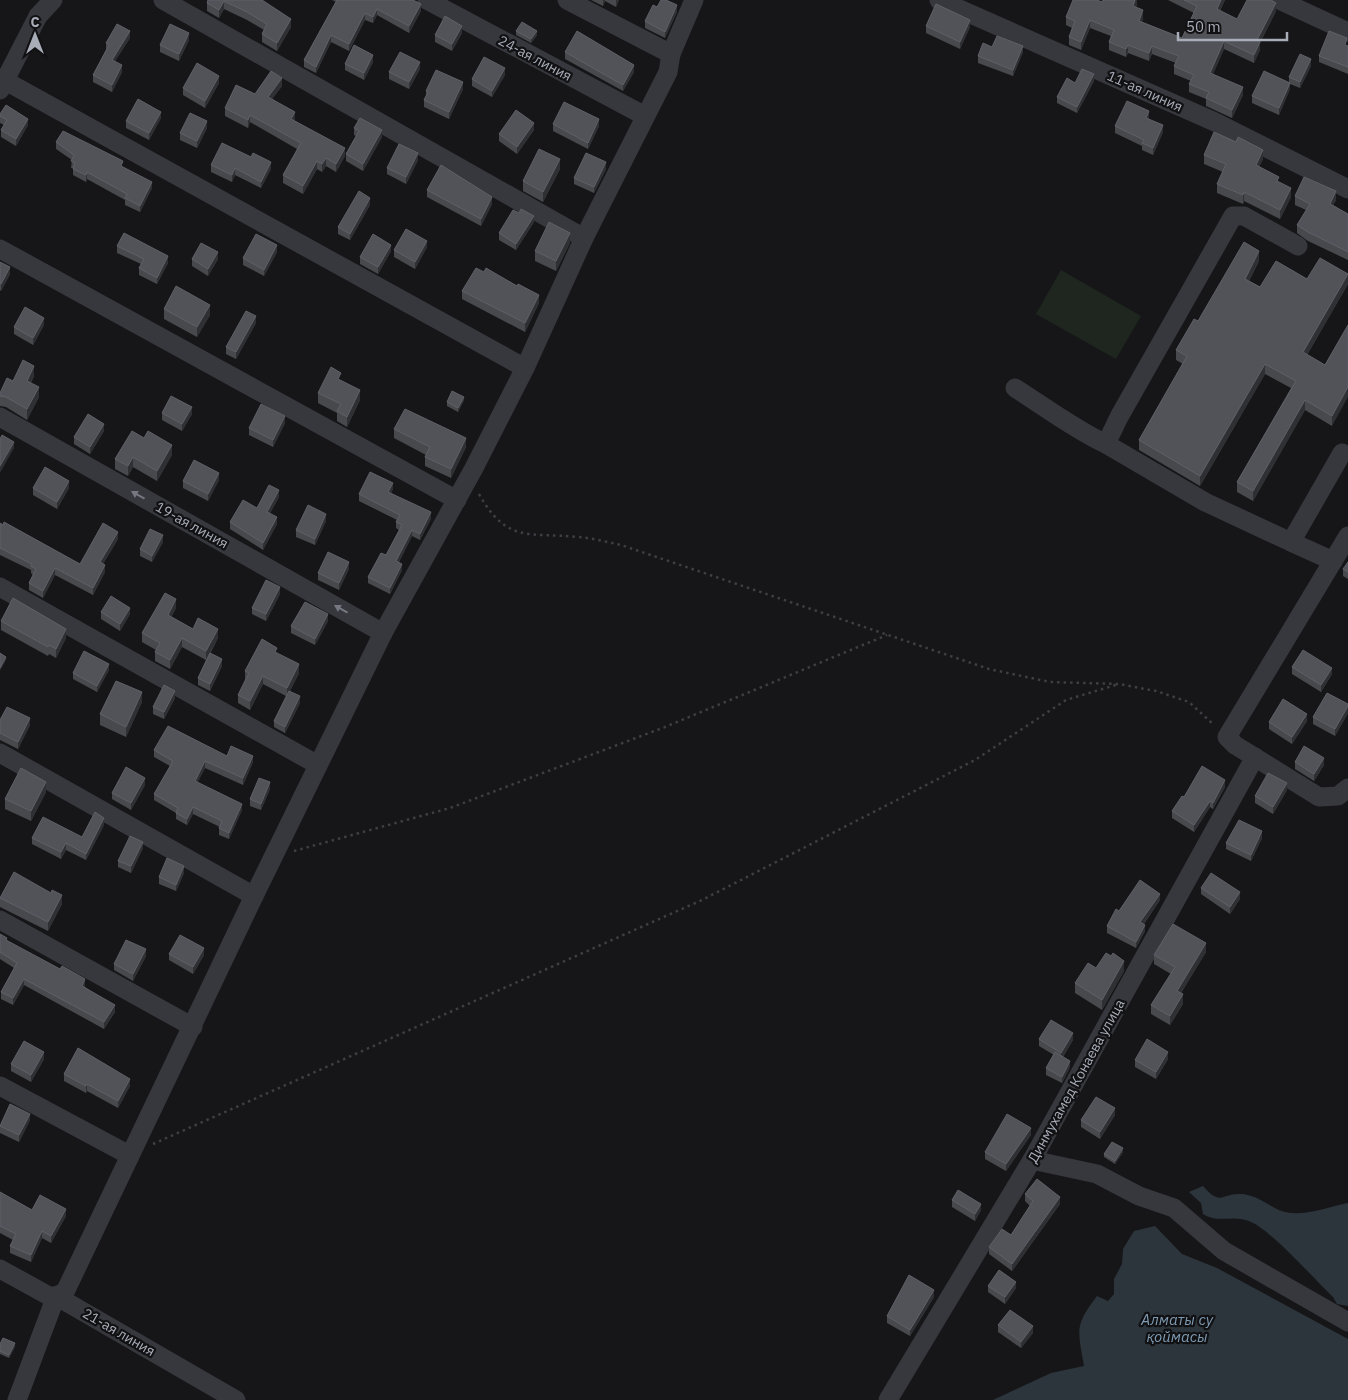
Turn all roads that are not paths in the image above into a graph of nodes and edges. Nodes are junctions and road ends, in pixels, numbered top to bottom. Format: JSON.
{"nodes":[{"id":1,"x":53,"y":0,"type":"edge"},
{"id":2,"x":164,"y":0,"type":"edge"},
{"id":3,"x":427,"y":0,"type":"edge"},
{"id":4,"x":567,"y":0,"type":"edge"},
{"id":5,"x":694,"y":0,"type":"edge"},
{"id":6,"x":939,"y":0,"type":"edge"},
{"id":7,"x":1279,"y":0,"type":"edge"},
{"id":8,"x":1348,"y":32,"type":"edge"},
{"id":9,"x":671,"y":54,"type":"junction"},
{"id":10,"x":2,"y":83,"type":"edge"},
{"id":11,"x":644,"y":116,"type":"junction"},
{"id":12,"x":1348,"y":190,"type":"edge"},
{"id":13,"x":584,"y":238,"type":"junction"},
{"id":14,"x":1298,"y":246,"type":"dead end"},
{"id":15,"x":0,"y":249,"type":"edge"},
{"id":16,"x":524,"y":368,"type":"junction"},
{"id":17,"x":1015,"y":388,"type":"dead end"},
{"id":18,"x":0,"y":417,"type":"edge"},
{"id":19,"x":1106,"y":444,"type":"junction"},
{"id":20,"x":1342,"y":453,"type":"dead end"},
{"id":21,"x":457,"y":500,"type":"junction"},
{"id":22,"x":1348,"y":536,"type":"edge"},
{"id":23,"x":1291,"y":542,"type":"junction"},
{"id":24,"x":1332,"y":561,"type":"junction"},
{"id":25,"x":0,"y":587,"type":"edge"},
{"id":26,"x":383,"y":633,"type":"junction"},
{"id":27,"x":0,"y":753,"type":"edge"},
{"id":28,"x":1255,"y":757,"type":"junction"},
{"id":29,"x":318,"y":765,"type":"junction"},
{"id":30,"x":1348,"y":788,"type":"edge"},
{"id":31,"x":254,"y":896,"type":"junction"},
{"id":32,"x":0,"y":920,"type":"edge"},
{"id":33,"x":193,"y":1027,"type":"junction"},
{"id":34,"x":0,"y":1086,"type":"edge"},
{"id":35,"x":129,"y":1155,"type":"junction"},
{"id":36,"x":1032,"y":1160,"type":"junction"},
{"id":37,"x":0,"y":1269,"type":"edge"},
{"id":38,"x":56,"y":1296,"type":"junction"},
{"id":39,"x":1348,"y":1322,"type":"edge"},
{"id":40,"x":17,"y":1400,"type":"edge"},
{"id":41,"x":236,"y":1400,"type":"edge"},
{"id":42,"x":888,"y":1400,"type":"edge"}],
"edges":[{"from":1,"to":10,"type":"street"},
{"from":2,"to":13,"type":"street"},
{"from":3,"to":11,"type":"street","name":"24-ая линия"},
{"from":4,"to":9,"type":"street"},
{"from":5,"to":9,"type":"street"},
{"from":6,"to":12,"type":"street","name":"11-ая линия"},
{"from":7,"to":8,"type":"street"},
{"from":9,"to":11,"type":"street"},
{"from":10,"to":16,"type":"street"},
{"from":11,"to":13,"type":"street"},
{"from":13,"to":16,"type":"street"},
{"from":14,"to":19,"type":"street"},
{"from":15,"to":21,"type":"street"},
{"from":16,"to":21,"type":"street"},
{"from":17,"to":19,"type":"street"},
{"from":26,"to":18,"type":"street","name":"19-ая линия","one_way":true},
{"from":19,"to":23,"type":"street"},
{"from":20,"to":23,"type":"street"},
{"from":21,"to":26,"type":"street"},
{"from":22,"to":24,"type":"street"},
{"from":23,"to":24,"type":"street"},
{"from":24,"to":28,"type":"street"},
{"from":25,"to":29,"type":"street"},
{"from":26,"to":29,"type":"street"},
{"from":27,"to":31,"type":"street"},
{"from":28,"to":30,"type":"street"},
{"from":28,"to":36,"type":"street","name":"Динмухамед Конаева улица"},
{"from":29,"to":31,"type":"street"},
{"from":31,"to":33,"type":"street"},
{"from":32,"to":33,"type":"street"},
{"from":33,"to":35,"type":"street"},
{"from":34,"to":35,"type":"street"},
{"from":35,"to":38,"type":"street"},
{"from":36,"to":39,"type":"street"},
{"from":36,"to":42,"type":"street","name":"Динмухамед Конаева улица"},
{"from":37,"to":38,"type":"street","name":"21-ая линия"},
{"from":38,"to":40,"type":"street"},
{"from":38,"to":41,"type":"street","name":"21-ая линия"}]}
